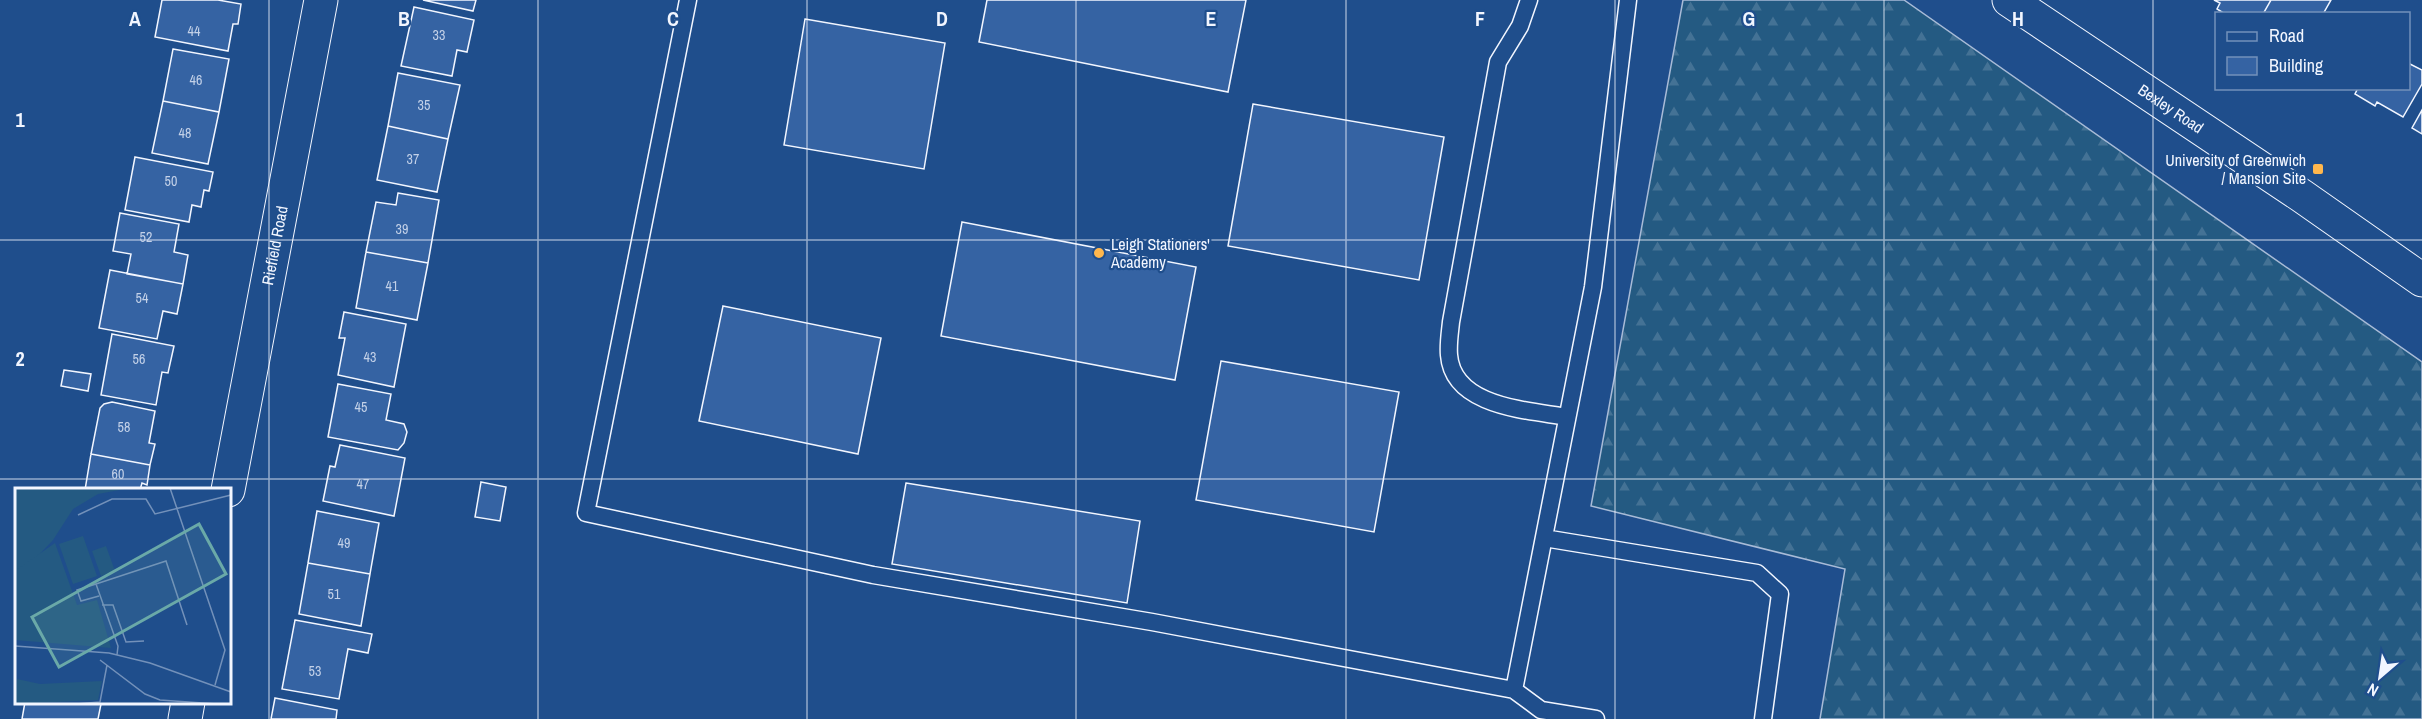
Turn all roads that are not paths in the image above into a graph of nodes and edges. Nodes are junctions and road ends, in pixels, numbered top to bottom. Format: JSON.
{"nodes":[{"id":1,"x":321,"y":0,"type":"edge"},
{"id":2,"x":688,"y":0,"type":"edge"},
{"id":3,"x":1529,"y":0,"type":"edge"},
{"id":4,"x":1628,"y":0,"type":"edge"},
{"id":5,"x":2009,"y":0,"type":"edge"},
{"id":6,"x":2422,"y":280,"type":"edge"},
{"id":7,"x":1567,"y":417,"type":"junction"},
{"id":8,"x":228,"y":488,"type":"edge"},
{"id":9,"x":1544,"y":538,"type":"junction"},
{"id":10,"x":1514,"y":690,"type":"junction"},
{"id":11,"x":188,"y":704,"type":"edge"},
{"id":12,"x":185,"y":719,"type":"edge"},
{"id":13,"x":1596,"y":719,"type":"edge"},
{"id":14,"x":1763,"y":719,"type":"edge"}],
"edges":[{"from":1,"to":8,"type":"street","name":"Riefield Road"},
{"from":2,"to":10,"type":"lane"},
{"from":3,"to":7,"type":"lane"},
{"from":4,"to":7,"type":"lane"},
{"from":5,"to":6,"type":"street","name":"Bexley Road"},
{"from":7,"to":9,"type":"lane"},
{"from":9,"to":10,"type":"lane"},
{"from":9,"to":14,"type":"lane"},
{"from":10,"to":13,"type":"lane"},
{"from":11,"to":12,"type":"street"}]}
